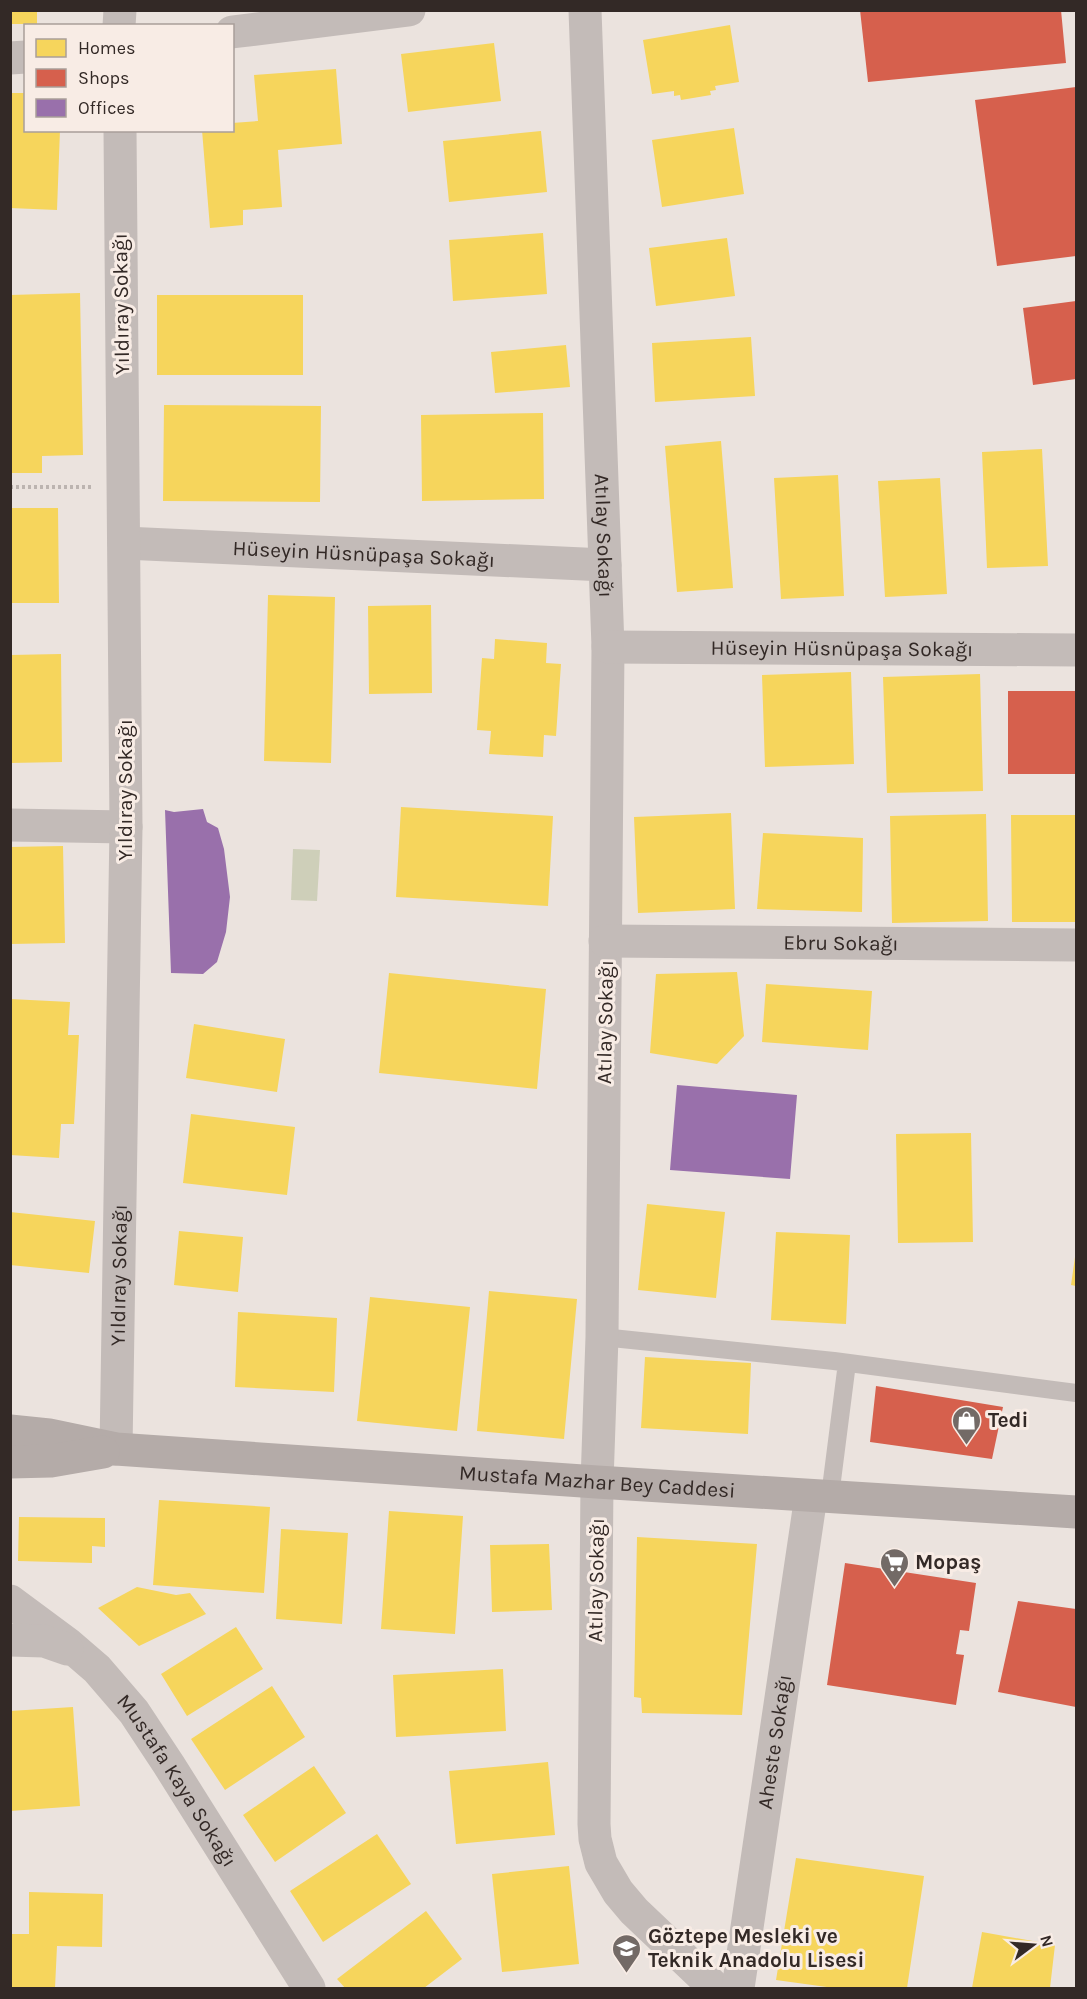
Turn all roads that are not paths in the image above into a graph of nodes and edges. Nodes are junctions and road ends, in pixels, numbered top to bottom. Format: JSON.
{"nodes":[{"id":1,"x":409,"y":10,"type":"edge"},
{"id":2,"x":585,"y":10,"type":"edge"},
{"id":3,"x":234,"y":32,"type":"edge"},
{"id":4,"x":120,"y":132,"type":"edge"},
{"id":5,"x":123,"y":543,"type":"junction"},
{"id":6,"x":605,"y":565,"type":"junction"},
{"id":7,"x":608,"y":647,"type":"junction"},
{"id":8,"x":1077,"y":650,"type":"edge"},
{"id":9,"x":10,"y":825,"type":"edge"},
{"id":10,"x":126,"y":827,"type":"junction"},
{"id":11,"x":605,"y":941,"type":"junction"},
{"id":12,"x":1077,"y":945,"type":"edge"},
{"id":13,"x":602,"y":1337,"type":"junction"},
{"id":14,"x":847,"y":1363,"type":"junction"},
{"id":15,"x":1077,"y":1393,"type":"edge"},
{"id":16,"x":10,"y":1431,"type":"edge"},
{"id":17,"x":116,"y":1449,"type":"junction"},
{"id":18,"x":10,"y":1462,"type":"edge"},
{"id":19,"x":597,"y":1482,"type":"junction"},
{"id":20,"x":820,"y":1496,"type":"junction"},
{"id":21,"x":1077,"y":1512,"type":"edge"},
{"id":22,"x":10,"y":1601,"type":"edge"},
{"id":23,"x":10,"y":1640,"type":"edge"},
{"id":24,"x":83,"y":1657,"type":"junction"},
{"id":25,"x":309,"y":1989,"type":"edge"},
{"id":26,"x":715,"y":1989,"type":"edge"},
{"id":27,"x":738,"y":1989,"type":"edge"}],
"edges":[{"from":1,"to":3,"type":"street"},
{"from":2,"to":6,"type":"street","name":"Atılay Sokağı"},
{"from":4,"to":5,"type":"street","name":"Yıldıray Sokağı"},
{"from":5,"to":6,"type":"street","name":"Hüseyin Hüsnüpaşa Sokağı"},
{"from":5,"to":10,"type":"street","name":"Yıldıray Sokağı"},
{"from":6,"to":7,"type":"street","name":"Atılay Sokağı"},
{"from":7,"to":8,"type":"street","name":"Hüseyin Hüsnüpaşa Sokağı"},
{"from":7,"to":11,"type":"street","name":"Atılay Sokağı"},
{"from":9,"to":10,"type":"street"},
{"from":10,"to":17,"type":"street","name":"Yıldıray Sokağı"},
{"from":11,"to":12,"type":"street","name":"Ebru Sokağı"},
{"from":11,"to":13,"type":"street","name":"Atılay Sokağı"},
{"from":13,"to":14,"type":"lane"},
{"from":13,"to":19,"type":"street","name":"Atılay Sokağı"},
{"from":14,"to":15,"type":"lane"},
{"from":14,"to":20,"type":"lane"},
{"from":16,"to":17,"type":"main road","name":"Mustafa Mazhar Bey Caddesi"},
{"from":17,"to":18,"type":"main road","name":"Mustafa Mazhar Bey Caddesi"},
{"from":17,"to":19,"type":"main road","name":"Mustafa Mazhar Bey Caddesi"},
{"from":19,"to":20,"type":"main road","name":"Mustafa Mazhar Bey Caddesi"},
{"from":19,"to":26,"type":"street","name":"Atılay Sokağı"},
{"from":20,"to":21,"type":"main road","name":"Mustafa Mazhar Bey Caddesi"},
{"from":20,"to":27,"type":"street","name":"Aheste Sokağı"},
{"from":22,"to":24,"type":"street","name":"Mustafa Kaya Sokağı"},
{"from":23,"to":24,"type":"street"},
{"from":24,"to":25,"type":"street","name":"Mustafa Kaya Sokağı"}]}
